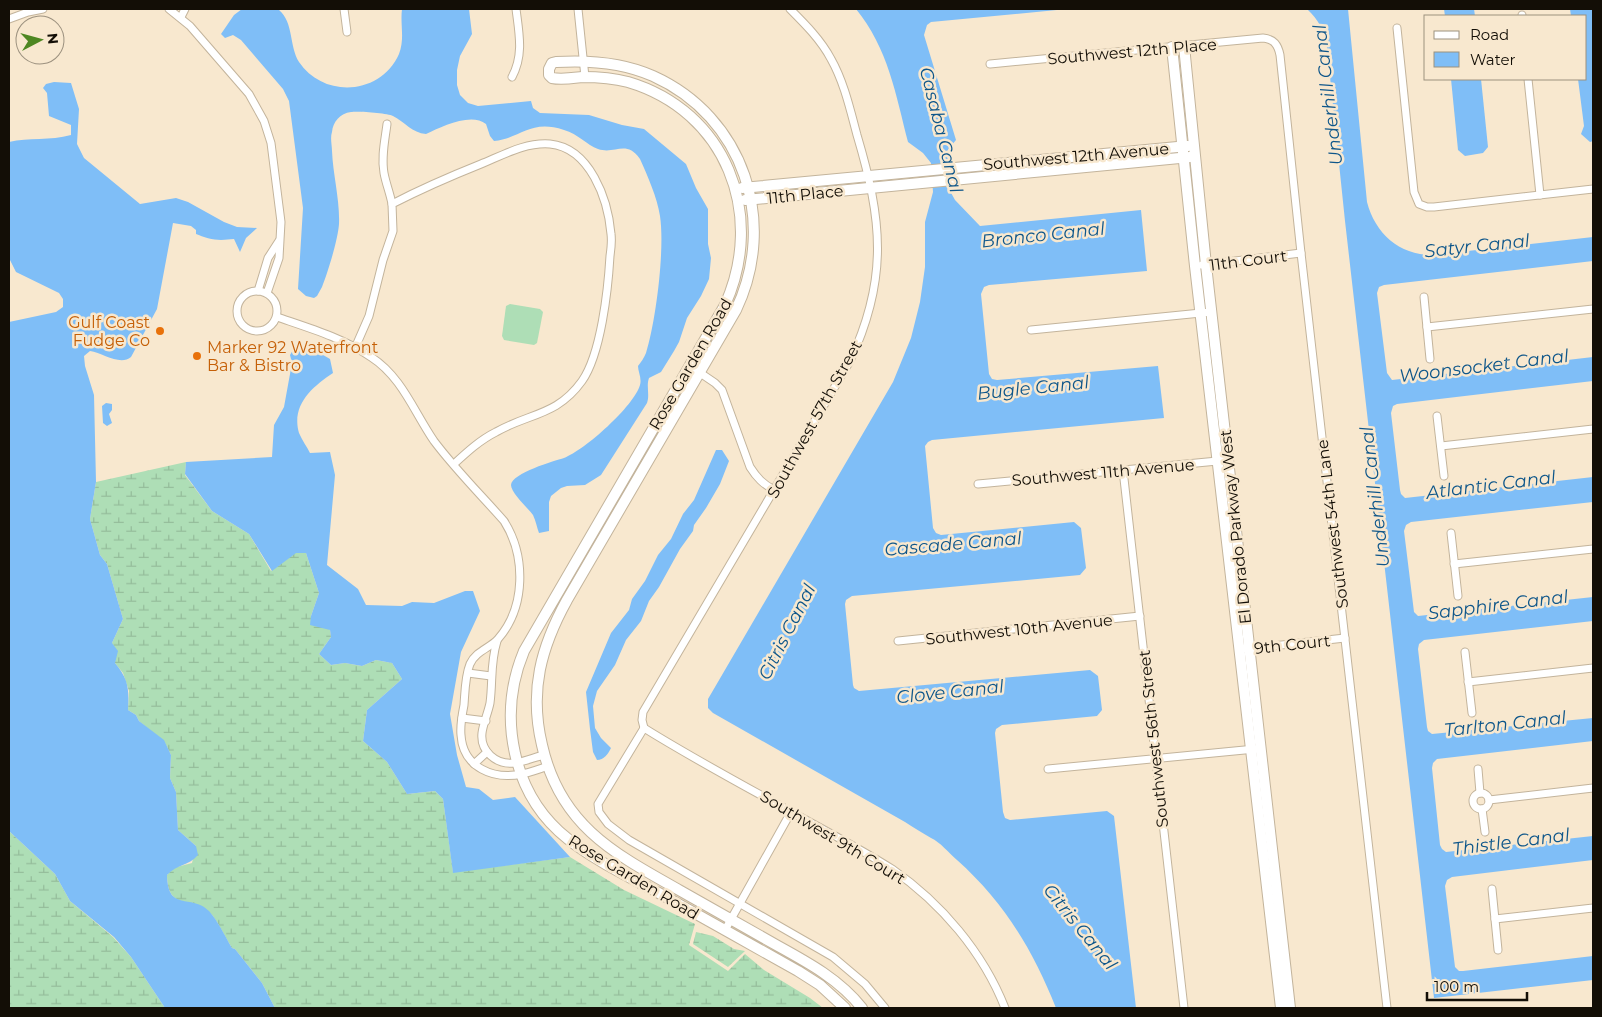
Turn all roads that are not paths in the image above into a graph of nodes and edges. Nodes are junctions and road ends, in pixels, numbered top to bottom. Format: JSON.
{"nodes":[{"id":1,"x":44,"y":9,"type":"edge"},
{"id":2,"x":169,"y":9,"type":"edge"},
{"id":3,"x":186,"y":9,"type":"edge"},
{"id":4,"x":344,"y":9,"type":"edge"},
{"id":5,"x":516,"y":9,"type":"edge"},
{"id":6,"x":578,"y":9,"type":"edge"},
{"id":7,"x":790,"y":9,"type":"edge"},
{"id":8,"x":181,"y":17,"type":"junction"},
{"id":9,"x":9,"y":18,"type":"edge"},
{"id":10,"x":1397,"y":28,"type":"dead end"},
{"id":11,"x":347,"y":32,"type":"dead end"},
{"id":12,"x":1273,"y":41,"type":"joint"},
{"id":13,"x":1184,"y":46,"type":"junction"},
{"id":14,"x":1172,"y":47,"type":"junction"},
{"id":15,"x":584,"y":61,"type":"junction"},
{"id":16,"x":990,"y":64,"type":"dead end"},
{"id":17,"x":512,"y":77,"type":"dead end"},
{"id":18,"x":585,"y":77,"type":"junction"},
{"id":19,"x":1528,"y":80,"type":"edge"},
{"id":20,"x":387,"y":124,"type":"dead end"},
{"id":21,"x":1194,"y":145,"type":"junction"},
{"id":22,"x":1182,"y":146,"type":"junction"},
{"id":23,"x":1195,"y":156,"type":"junction"},
{"id":24,"x":1184,"y":158,"type":"junction"},
{"id":25,"x":868,"y":175,"type":"junction"},
{"id":26,"x":748,"y":187,"type":"junction"},
{"id":27,"x":871,"y":187,"type":"junction"},
{"id":28,"x":736,"y":189,"type":"junction"},
{"id":29,"x":1593,"y":189,"type":"edge"},
{"id":30,"x":1540,"y":195,"type":"junction"},
{"id":31,"x":751,"y":200,"type":"junction"},
{"id":32,"x":739,"y":201,"type":"junction"},
{"id":33,"x":392,"y":204,"type":"junction"},
{"id":34,"x":279,"y":241,"type":"junction"},
{"id":35,"x":1301,"y":254,"type":"junction"},
{"id":36,"x":1206,"y":264,"type":"junction"},
{"id":37,"x":1195,"y":266,"type":"junction"},
{"id":38,"x":258,"y":291,"type":"junction"},
{"id":39,"x":267,"y":293,"type":"junction"},
{"id":40,"x":1424,"y":297,"type":"dead end"},
{"id":41,"x":1593,"y":309,"type":"edge"},
{"id":42,"x":1211,"y":312,"type":"junction"},
{"id":43,"x":1200,"y":314,"type":"junction"},
{"id":44,"x":277,"y":317,"type":"junction"},
{"id":45,"x":1427,"y":327,"type":"junction"},
{"id":46,"x":1031,"y":330,"type":"dead end"},
{"id":47,"x":354,"y":348,"type":"junction"},
{"id":48,"x":1430,"y":359,"type":"dead end"},
{"id":49,"x":690,"y":366,"type":"junction"},
{"id":50,"x":700,"y":372,"type":"junction"},
{"id":51,"x":1438,"y":416,"type":"dead end"},
{"id":52,"x":1593,"y":429,"type":"edge"},
{"id":53,"x":1441,"y":446,"type":"junction"},
{"id":54,"x":1223,"y":461,"type":"junction"},
{"id":55,"x":454,"y":464,"type":"junction"},
{"id":56,"x":1123,"y":470,"type":"junction"},
{"id":57,"x":1444,"y":476,"type":"dead end"},
{"id":58,"x":978,"y":484,"type":"dead end"},
{"id":59,"x":774,"y":490,"type":"junction"},
{"id":60,"x":1451,"y":534,"type":"dead end"},
{"id":61,"x":1593,"y":549,"type":"edge"},
{"id":62,"x":1454,"y":564,"type":"junction"},
{"id":63,"x":1458,"y":596,"type":"dead end"},
{"id":64,"x":1140,"y":616,"type":"junction"},
{"id":65,"x":1345,"y":638,"type":"junction"},
{"id":66,"x":497,"y":640,"type":"junction"},
{"id":67,"x":898,"y":640,"type":"dead end"},
{"id":68,"x":1244,"y":650,"type":"junction"},
{"id":69,"x":1465,"y":652,"type":"dead end"},
{"id":70,"x":1593,"y":668,"type":"edge"},
{"id":71,"x":468,"y":673,"type":"junction"},
{"id":72,"x":491,"y":676,"type":"junction"},
{"id":73,"x":1468,"y":682,"type":"junction"},
{"id":74,"x":1472,"y":713,"type":"dead end"},
{"id":75,"x":462,"y":718,"type":"junction"},
{"id":76,"x":486,"y":721,"type":"junction"},
{"id":77,"x":644,"y":728,"type":"junction"},
{"id":78,"x":1256,"y":749,"type":"junction"},
{"id":79,"x":487,"y":752,"type":"junction"},
{"id":80,"x":544,"y":755,"type":"junction"},
{"id":81,"x":1155,"y":759,"type":"junction"},
{"id":82,"x":517,"y":762,"type":"junction"},
{"id":83,"x":474,"y":764,"type":"junction"},
{"id":84,"x":548,"y":766,"type":"junction"},
{"id":85,"x":1048,"y":769,"type":"dead end"},
{"id":86,"x":1478,"y":769,"type":"dead end"},
{"id":87,"x":521,"y":774,"type":"junction"},
{"id":88,"x":1593,"y":788,"type":"edge"},
{"id":89,"x":1480,"y":793,"type":"junction"},
{"id":90,"x":1489,"y":800,"type":"junction"},
{"id":91,"x":1482,"y":809,"type":"junction"},
{"id":92,"x":791,"y":812,"type":"junction"},
{"id":93,"x":1485,"y":832,"type":"dead end"},
{"id":94,"x":1492,"y":890,"type":"dead end"},
{"id":95,"x":740,"y":903,"type":"junction"},
{"id":96,"x":1593,"y":908,"type":"edge"},
{"id":97,"x":1495,"y":919,"type":"junction"},
{"id":98,"x":731,"y":920,"type":"junction"},
{"id":99,"x":725,"y":930,"type":"junction"},
{"id":100,"x":1498,"y":950,"type":"dead end"},
{"id":101,"x":845,"y":1008,"type":"edge"},
{"id":102,"x":862,"y":1008,"type":"edge"},
{"id":103,"x":885,"y":1008,"type":"edge"},
{"id":104,"x":1005,"y":1008,"type":"edge"},
{"id":105,"x":1184,"y":1008,"type":"edge"},
{"id":106,"x":1281,"y":1008,"type":"edge"},
{"id":107,"x":1290,"y":1008,"type":"edge"},
{"id":108,"x":1387,"y":1008,"type":"edge"}],
"edges":[{"from":1,"to":9,"type":"street"},
{"from":2,"to":8,"type":"street"},
{"from":3,"to":8,"type":"street"},
{"from":4,"to":11,"type":"street"},
{"from":5,"to":17,"type":"street"},
{"from":6,"to":15,"type":"street"},
{"from":7,"to":25,"type":"street","name":"Southwest 57th Street"},
{"from":8,"to":34,"type":"street"},
{"from":10,"to":30,"type":"street"},
{"from":12,"to":13,"type":"street","name":"Southwest 12th Place"},
{"from":12,"to":35,"type":"street","name":"Southwest 54th Lane"},
{"from":13,"to":14,"type":"street","name":"Southwest 12th Place"},
{"from":13,"to":21,"type":"street","name":"El Dorado Parkway West"},
{"from":14,"to":16,"type":"street","name":"Southwest 12th Place"},
{"from":14,"to":22,"type":"street","name":"El Dorado Parkway West"},
{"from":15,"to":18,"type":"street"},
{"from":15,"to":18,"type":"street","name":"Rose Garden Road"},
{"from":15,"to":26,"type":"street","name":"Rose Garden Road"},
{"from":18,"to":28,"type":"street","name":"Rose Garden Road"},
{"from":19,"to":30,"type":"street"},
{"from":20,"to":33,"type":"street"},
{"from":21,"to":22,"type":"street","name":"Southwest 12th Avenue"},
{"from":21,"to":23,"type":"street","name":"El Dorado Parkway West"},
{"from":22,"to":24,"type":"street","name":"El Dorado Parkway West"},
{"from":22,"to":25,"type":"street","name":"Southwest 12th Avenue"},
{"from":23,"to":24,"type":"street","name":"Southwest 12th Avenue"},
{"from":23,"to":36,"type":"street","name":"El Dorado Parkway West"},
{"from":24,"to":27,"type":"street","name":"Southwest 12th Avenue"},
{"from":24,"to":37,"type":"street","name":"El Dorado Parkway West"},
{"from":25,"to":26,"type":"street","name":"11th Place"},
{"from":25,"to":27,"type":"street","name":"Southwest 57th Street"},
{"from":26,"to":28,"type":"street","name":"11th Place"},
{"from":26,"to":31,"type":"street","name":"Rose Garden Road"},
{"from":27,"to":31,"type":"street","name":"11th Place"},
{"from":27,"to":59,"type":"street","name":"Southwest 57th Street"},
{"from":28,"to":32,"type":"street","name":"Rose Garden Road"},
{"from":29,"to":30,"type":"street"},
{"from":31,"to":32,"type":"street","name":"11th Place"},
{"from":31,"to":50,"type":"street","name":"Rose Garden Road"},
{"from":32,"to":49,"type":"street","name":"Rose Garden Road"},
{"from":33,"to":47,"type":"street"},
{"from":33,"to":55,"type":"street"},
{"from":34,"to":38,"type":"street"},
{"from":34,"to":39,"type":"street"},
{"from":35,"to":36,"type":"street","name":"11th Court"},
{"from":35,"to":65,"type":"street","name":"Southwest 54th Lane"},
{"from":36,"to":37,"type":"street","name":"11th Court"},
{"from":36,"to":42,"type":"street","name":"El Dorado Parkway West"},
{"from":37,"to":43,"type":"street","name":"El Dorado Parkway West"},
{"from":38,"to":39,"type":"street"},
{"from":38,"to":44,"type":"street"},
{"from":39,"to":44,"type":"street"},
{"from":40,"to":45,"type":"street"},
{"from":41,"to":45,"type":"street"},
{"from":42,"to":43,"type":"street"},
{"from":42,"to":54,"type":"street","name":"El Dorado Parkway West"},
{"from":43,"to":46,"type":"street"},
{"from":43,"to":54,"type":"street","name":"El Dorado Parkway West"},
{"from":44,"to":47,"type":"street"},
{"from":45,"to":48,"type":"street"},
{"from":47,"to":55,"type":"street"},
{"from":49,"to":50,"type":"street"},
{"from":49,"to":82,"type":"street","name":"Rose Garden Road"},
{"from":50,"to":59,"type":"street"},
{"from":50,"to":80,"type":"street","name":"Rose Garden Road"},
{"from":51,"to":53,"type":"street"},
{"from":52,"to":53,"type":"street"},
{"from":53,"to":57,"type":"street"},
{"from":54,"to":56,"type":"street","name":"Southwest 11th Avenue"},
{"from":54,"to":68,"type":"street","name":"El Dorado Parkway West"},
{"from":55,"to":66,"type":"street"},
{"from":56,"to":58,"type":"street","name":"Southwest 11th Avenue"},
{"from":56,"to":64,"type":"street","name":"Southwest 56th Street"},
{"from":59,"to":77,"type":"street","name":"Southwest 57th Street"},
{"from":60,"to":62,"type":"street"},
{"from":61,"to":62,"type":"street"},
{"from":62,"to":63,"type":"street"},
{"from":64,"to":67,"type":"street","name":"Southwest 10th Avenue"},
{"from":64,"to":81,"type":"street","name":"Southwest 56th Street"},
{"from":65,"to":68,"type":"street","name":"9th Court"},
{"from":65,"to":108,"type":"street","name":"Southwest 54th Lane"},
{"from":66,"to":71,"type":"street"},
{"from":66,"to":72,"type":"street"},
{"from":68,"to":78,"type":"street","name":"El Dorado Parkway West"},
{"from":69,"to":73,"type":"street"},
{"from":70,"to":73,"type":"street"},
{"from":71,"to":72,"type":"street"},
{"from":71,"to":75,"type":"street"},
{"from":72,"to":76,"type":"street"},
{"from":73,"to":74,"type":"street"},
{"from":75,"to":76,"type":"street"},
{"from":75,"to":83,"type":"street"},
{"from":76,"to":79,"type":"street"},
{"from":77,"to":92,"type":"street","name":"Southwest 9th Court"},
{"from":77,"to":95,"type":"street","name":"Rose Garden Road"},
{"from":78,"to":81,"type":"street"},
{"from":78,"to":106,"type":"street","name":"El Dorado Parkway West"},
{"from":78,"to":107,"type":"street","name":"El Dorado Parkway West"},
{"from":79,"to":82,"type":"street"},
{"from":79,"to":83,"type":"street"},
{"from":80,"to":82,"type":"street"},
{"from":80,"to":84,"type":"street","name":"Rose Garden Road"},
{"from":81,"to":85,"type":"street"},
{"from":81,"to":105,"type":"street","name":"Southwest 56th Street"},
{"from":82,"to":87,"type":"street","name":"Rose Garden Road"},
{"from":83,"to":87,"type":"street"},
{"from":84,"to":87,"type":"street"},
{"from":84,"to":98,"type":"street","name":"Rose Garden Road"},
{"from":86,"to":89,"type":"street"},
{"from":87,"to":99,"type":"street","name":"Rose Garden Road"},
{"from":88,"to":90,"type":"street"},
{"from":89,"to":90,"type":"street"},
{"from":89,"to":91,"type":"street"},
{"from":90,"to":91,"type":"street"},
{"from":91,"to":93,"type":"street"},
{"from":92,"to":95,"type":"street"},
{"from":92,"to":104,"type":"street","name":"Southwest 9th Court"},
{"from":94,"to":97,"type":"street"},
{"from":95,"to":98,"type":"street"},
{"from":95,"to":103,"type":"street","name":"Rose Garden Road"},
{"from":96,"to":97,"type":"street"},
{"from":97,"to":100,"type":"street"},
{"from":98,"to":99,"type":"street"},
{"from":98,"to":102,"type":"street","name":"Rose Garden Road"},
{"from":99,"to":101,"type":"street","name":"Rose Garden Road"}]}
